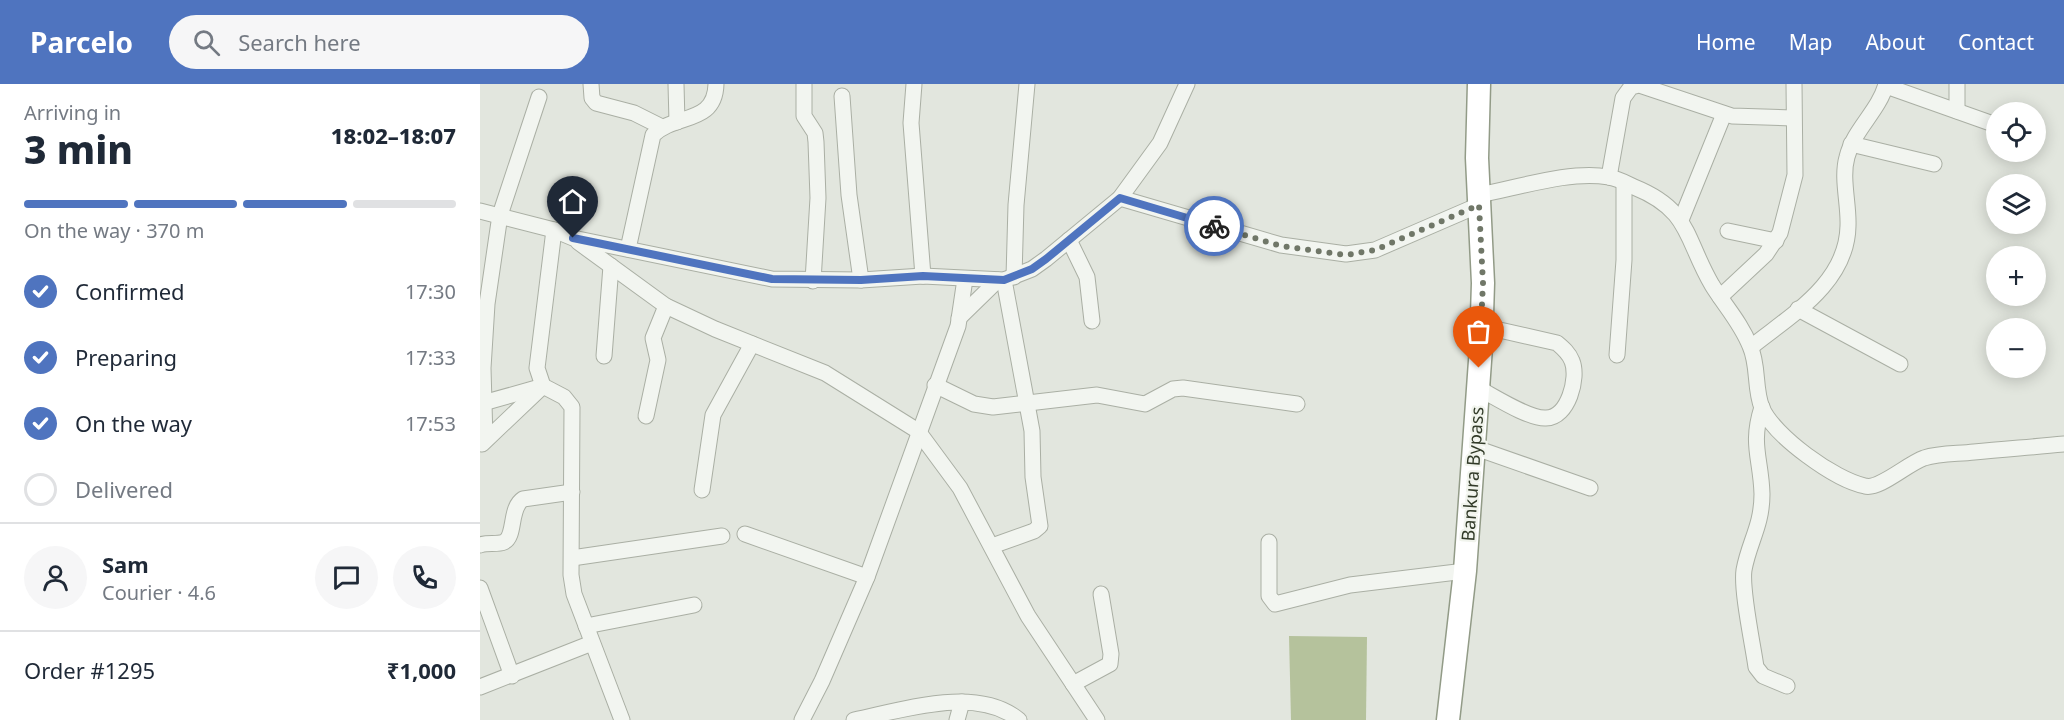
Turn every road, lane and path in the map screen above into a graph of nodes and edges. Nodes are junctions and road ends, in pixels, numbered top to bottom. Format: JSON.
{"nodes":[{"id":1,"x":591,"y":84,"type":"edge"},
{"id":2,"x":676,"y":84,"type":"edge"},
{"id":3,"x":716,"y":84,"type":"edge"},
{"id":4,"x":804,"y":84,"type":"edge"},
{"id":5,"x":914,"y":84,"type":"edge"},
{"id":6,"x":1027,"y":84,"type":"edge"},
{"id":7,"x":1187,"y":84,"type":"edge"},
{"id":8,"x":1479,"y":84,"type":"edge"},
{"id":9,"x":1794,"y":84,"type":"edge"},
{"id":10,"x":1957,"y":84,"type":"edge"},
{"id":11,"x":1639,"y":85,"type":"edge"},
{"id":12,"x":1886,"y":85,"type":"edge"},
{"id":13,"x":842,"y":96,"type":"dead end"},
{"id":14,"x":539,"y":97,"type":"dead end"},
{"id":15,"x":1956,"y":111,"type":"junction"},
{"id":16,"x":1724,"y":114,"type":"junction"},
{"id":17,"x":1792,"y":118,"type":"junction"},
{"id":18,"x":677,"y":122,"type":"junction"},
{"id":19,"x":1986,"y":122,"type":"edge"},
{"id":20,"x":662,"y":127,"type":"junction"},
{"id":21,"x":1851,"y":144,"type":"junction"},
{"id":22,"x":1934,"y":164,"type":"dead end"},
{"id":23,"x":1616,"y":180,"type":"junction"},
{"id":24,"x":1120,"y":198,"type":"junction"},
{"id":25,"x":1479,"y":200,"type":"junction"},
{"id":26,"x":480,"y":211,"type":"edge"},
{"id":27,"x":500,"y":215,"type":"junction"},
{"id":28,"x":1681,"y":220,"type":"junction"},
{"id":29,"x":554,"y":230,"type":"junction"},
{"id":30,"x":1728,"y":231,"type":"dead end"},
{"id":31,"x":573,"y":238,"type":"junction"},
{"id":32,"x":1069,"y":240,"type":"junction"},
{"id":33,"x":1776,"y":242,"type":"junction"},
{"id":34,"x":628,"y":249,"type":"junction"},
{"id":35,"x":612,"y":266,"type":"junction"},
{"id":36,"x":923,"y":276,"type":"junction"},
{"id":37,"x":965,"y":279,"type":"junction"},
{"id":38,"x":1006,"y":279,"type":"junction"},
{"id":39,"x":861,"y":280,"type":"junction"},
{"id":40,"x":813,"y":281,"type":"junction"},
{"id":41,"x":1720,"y":297,"type":"junction"},
{"id":42,"x":666,"y":306,"type":"junction"},
{"id":43,"x":1798,"y":309,"type":"junction"},
{"id":44,"x":959,"y":318,"type":"junction"},
{"id":45,"x":1092,"y":321,"type":"dead end"},
{"id":46,"x":1482,"y":326,"type":"junction"},
{"id":47,"x":752,"y":344,"type":"junction"},
{"id":48,"x":1750,"y":347,"type":"junction"},
{"id":49,"x":1617,"y":355,"type":"dead end"},
{"id":50,"x":604,"y":356,"type":"dead end"},
{"id":51,"x":1900,"y":364,"type":"dead end"},
{"id":52,"x":935,"y":385,"type":"junction"},
{"id":53,"x":543,"y":386,"type":"junction"},
{"id":54,"x":1478,"y":388,"type":"junction"},
{"id":55,"x":483,"y":403,"type":"junction"},
{"id":56,"x":1027,"y":403,"type":"junction"},
{"id":57,"x":1297,"y":404,"type":"dead end"},
{"id":58,"x":1762,"y":407,"type":"junction"},
{"id":59,"x":646,"y":416,"type":"dead end"},
{"id":60,"x":918,"y":431,"type":"junction"},
{"id":61,"x":483,"y":443,"type":"edge"},
{"id":62,"x":2064,"y":444,"type":"edge"},
{"id":63,"x":1473,"y":447,"type":"junction"},
{"id":64,"x":1590,"y":488,"type":"dead end"},
{"id":65,"x":702,"y":490,"type":"dead end"},
{"id":66,"x":572,"y":492,"type":"junction"},
{"id":67,"x":746,"y":534,"type":"dead end"},
{"id":68,"x":722,"y":536,"type":"dead end"},
{"id":69,"x":1269,"y":542,"type":"dead end"},
{"id":70,"x":480,"y":545,"type":"edge"},
{"id":71,"x":992,"y":546,"type":"junction"},
{"id":72,"x":572,"y":558,"type":"junction"},
{"id":73,"x":1465,"y":571,"type":"junction"},
{"id":74,"x":867,"y":577,"type":"junction"},
{"id":75,"x":480,"y":588,"type":"edge"},
{"id":76,"x":1101,"y":594,"type":"dead end"},
{"id":77,"x":694,"y":604,"type":"dead end"},
{"id":78,"x":586,"y":626,"type":"junction"},
{"id":79,"x":592,"y":643,"type":"junction"},
{"id":80,"x":512,"y":676,"type":"junction"},
{"id":81,"x":1073,"y":684,"type":"junction"},
{"id":82,"x":1787,"y":686,"type":"dead end"},
{"id":83,"x":480,"y":687,"type":"edge"},
{"id":84,"x":962,"y":702,"type":"junction"},
{"id":85,"x":622,"y":720,"type":"edge"},
{"id":86,"x":802,"y":720,"type":"edge"},
{"id":87,"x":854,"y":720,"type":"edge"},
{"id":88,"x":957,"y":720,"type":"edge"},
{"id":89,"x":1019,"y":720,"type":"edge"},
{"id":90,"x":1097,"y":720,"type":"edge"},
{"id":91,"x":1448,"y":720,"type":"edge"}],
"edges":[{"from":1,"to":20,"type":"street"},
{"from":2,"to":18,"type":"street"},
{"from":3,"to":18,"type":"street"},
{"from":4,"to":40,"type":"street"},
{"from":5,"to":36,"type":"street"},
{"from":6,"to":38,"type":"street"},
{"from":7,"to":24,"type":"street"},
{"from":8,"to":25,"type":"highway","name":"Bankura Bypass"},
{"from":9,"to":17,"type":"street"},
{"from":10,"to":15,"type":"street"},
{"from":11,"to":16,"type":"street"},
{"from":11,"to":23,"type":"street"},
{"from":12,"to":15,"type":"street"},
{"from":12,"to":21,"type":"street"},
{"from":13,"to":39,"type":"street"},
{"from":14,"to":27,"type":"street"},
{"from":15,"to":19,"type":"street"},
{"from":16,"to":17,"type":"street"},
{"from":16,"to":28,"type":"street"},
{"from":17,"to":33,"type":"street"},
{"from":18,"to":20,"type":"street"},
{"from":20,"to":34,"type":"street"},
{"from":21,"to":22,"type":"street"},
{"from":21,"to":43,"type":"street"},
{"from":23,"to":25,"type":"street"},
{"from":23,"to":28,"type":"street"},
{"from":23,"to":49,"type":"street"},
{"from":24,"to":25,"type":"street"},
{"from":24,"to":32,"type":"street"},
{"from":25,"to":46,"type":"highway","name":"Bankura Bypass"},
{"from":26,"to":27,"type":"street"},
{"from":27,"to":29,"type":"street"},
{"from":27,"to":55,"type":"street"},
{"from":28,"to":41,"type":"street"},
{"from":29,"to":31,"type":"street"},
{"from":29,"to":53,"type":"street"},
{"from":30,"to":33,"type":"street"},
{"from":31,"to":34,"type":"street"},
{"from":31,"to":35,"type":"street"},
{"from":32,"to":38,"type":"street"},
{"from":32,"to":45,"type":"street"},
{"from":33,"to":41,"type":"street"},
{"from":34,"to":40,"type":"street"},
{"from":35,"to":42,"type":"street"},
{"from":35,"to":50,"type":"street"},
{"from":36,"to":37,"type":"street"},
{"from":36,"to":39,"type":"street"},
{"from":37,"to":38,"type":"street"},
{"from":37,"to":44,"type":"street"},
{"from":38,"to":44,"type":"street"},
{"from":38,"to":56,"type":"street"},
{"from":39,"to":40,"type":"street"},
{"from":41,"to":48,"type":"street"},
{"from":42,"to":47,"type":"street"},
{"from":42,"to":59,"type":"street"},
{"from":43,"to":48,"type":"street"},
{"from":43,"to":51,"type":"street"},
{"from":44,"to":52,"type":"street"},
{"from":46,"to":54,"type":"highway","name":"Bankura Bypass"},
{"from":46,"to":54,"type":"street"},
{"from":47,"to":60,"type":"street"},
{"from":47,"to":65,"type":"street"},
{"from":48,"to":58,"type":"street"},
{"from":52,"to":56,"type":"street"},
{"from":52,"to":60,"type":"street"},
{"from":53,"to":55,"type":"street"},
{"from":53,"to":61,"type":"street"},
{"from":53,"to":66,"type":"street"},
{"from":54,"to":63,"type":"highway","name":"Bankura Bypass"},
{"from":55,"to":61,"type":"street"},
{"from":56,"to":57,"type":"street"},
{"from":56,"to":71,"type":"street"},
{"from":58,"to":62,"type":"street"},
{"from":58,"to":82,"type":"street"},
{"from":60,"to":71,"type":"street"},
{"from":60,"to":74,"type":"street"},
{"from":63,"to":64,"type":"street"},
{"from":63,"to":73,"type":"highway","name":"Bankura Bypass"},
{"from":66,"to":70,"type":"street"},
{"from":66,"to":72,"type":"street"},
{"from":67,"to":74,"type":"street"},
{"from":68,"to":72,"type":"street"},
{"from":69,"to":73,"type":"street"},
{"from":71,"to":81,"type":"street"},
{"from":72,"to":78,"type":"street"},
{"from":73,"to":91,"type":"highway","name":"Bankura Bypass"},
{"from":74,"to":86,"type":"street"},
{"from":75,"to":80,"type":"street"},
{"from":76,"to":81,"type":"street"},
{"from":77,"to":78,"type":"street"},
{"from":78,"to":79,"type":"street"},
{"from":79,"to":80,"type":"street"},
{"from":79,"to":85,"type":"street"},
{"from":80,"to":83,"type":"street"},
{"from":81,"to":90,"type":"street"},
{"from":84,"to":87,"type":"street"},
{"from":84,"to":88,"type":"street"},
{"from":84,"to":89,"type":"street"}]}
